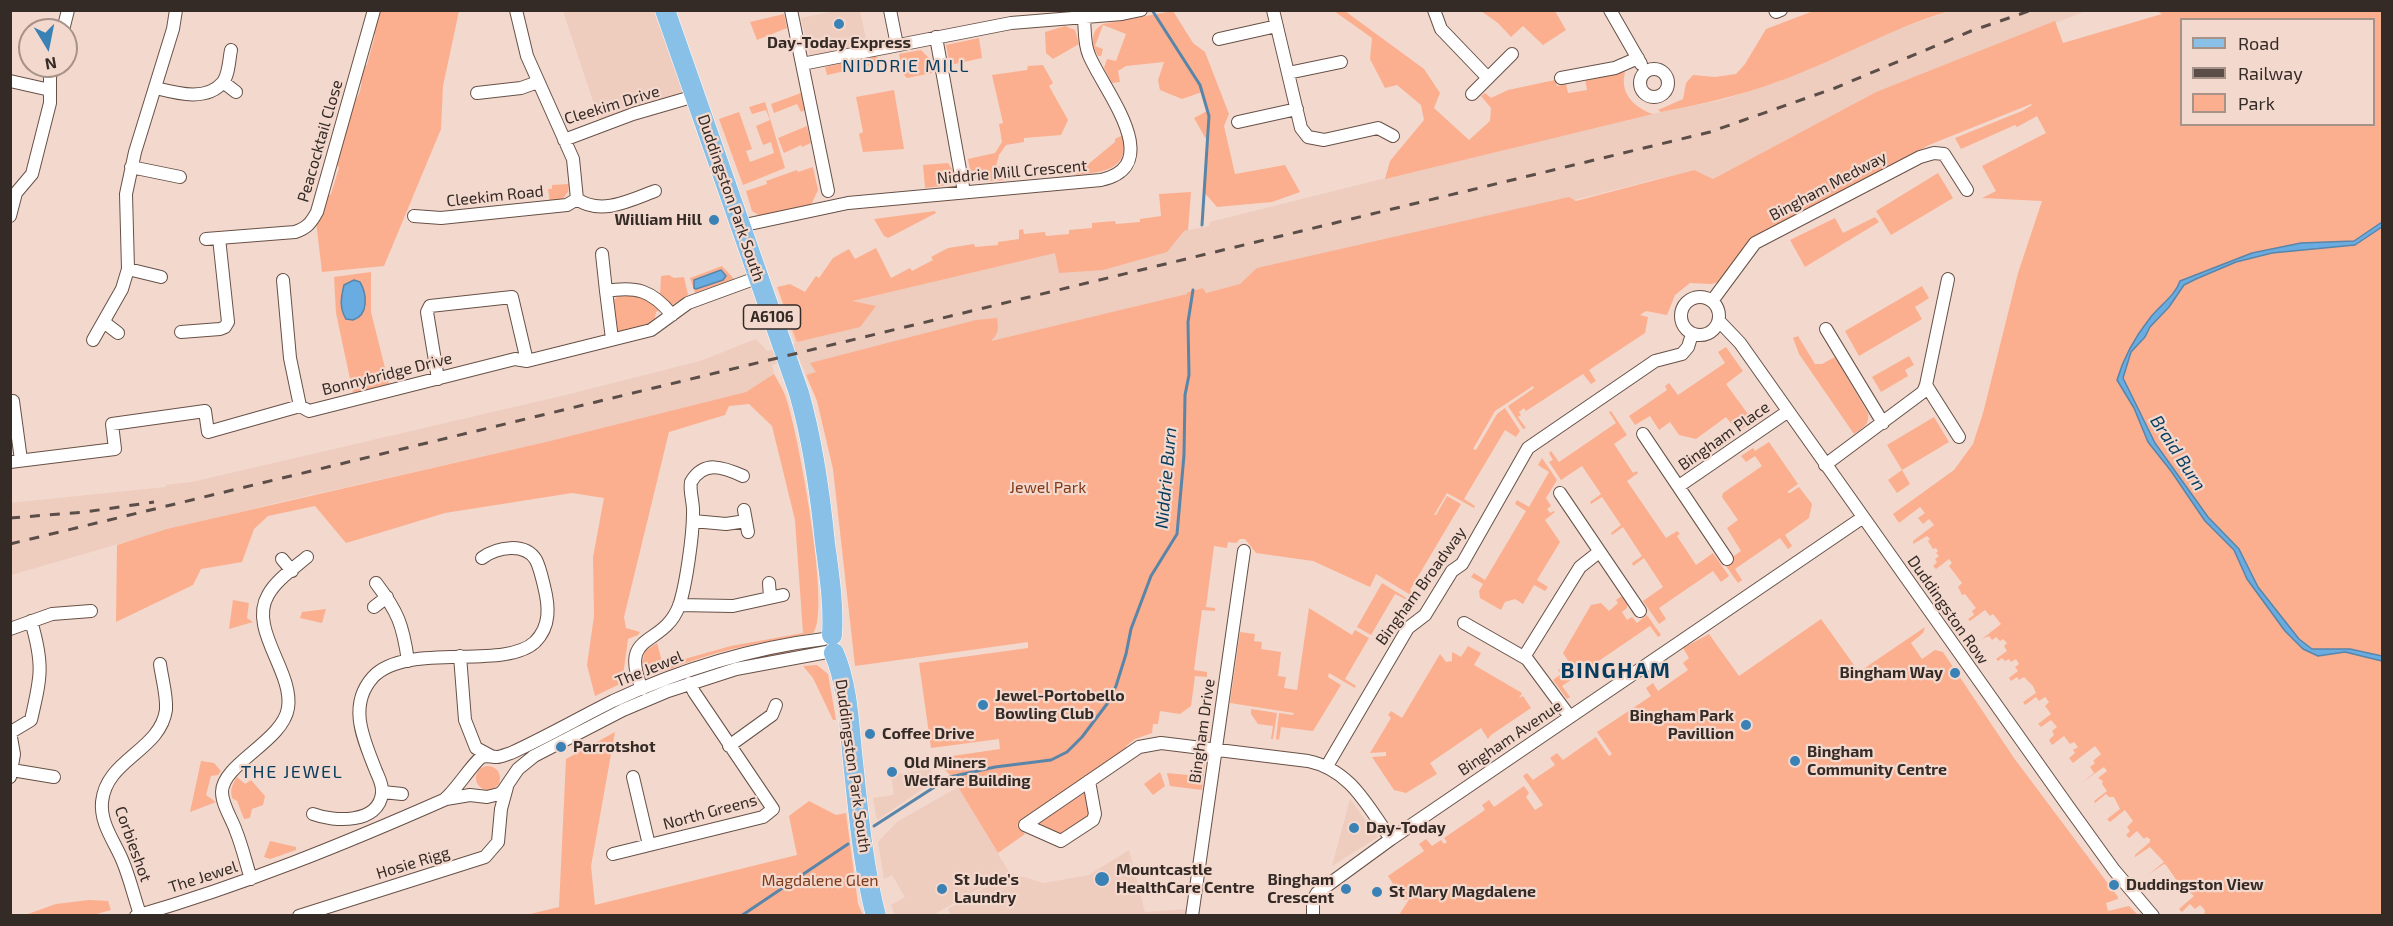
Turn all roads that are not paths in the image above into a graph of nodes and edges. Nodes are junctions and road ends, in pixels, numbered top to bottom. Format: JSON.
{"nodes":[{"id":1,"x":176,"y":10,"type":"edge"},
{"id":2,"x":374,"y":10,"type":"edge"},
{"id":3,"x":516,"y":10,"type":"edge"},
{"id":4,"x":665,"y":10,"type":"edge"},
{"id":5,"x":791,"y":10,"type":"edge"},
{"id":6,"x":890,"y":10,"type":"edge"},
{"id":7,"x":1141,"y":10,"type":"edge"},
{"id":8,"x":1274,"y":10,"type":"edge"},
{"id":9,"x":1434,"y":10,"type":"edge"},
{"id":10,"x":1610,"y":10,"type":"edge"},
{"id":11,"x":1775,"y":10,"type":"edge"},
{"id":12,"x":1781,"y":10,"type":"edge"},
{"id":13,"x":1040,"y":16,"type":"edge"},
{"id":14,"x":1084,"y":18,"type":"junction"},
{"id":15,"x":1277,"y":26,"type":"junction"},
{"id":16,"x":936,"y":37,"type":"junction"},
{"id":17,"x":1219,"y":39,"type":"dead end"},
{"id":18,"x":897,"y":45,"type":"junction"},
{"id":19,"x":231,"y":50,"type":"dead end"},
{"id":20,"x":1512,"y":54,"type":"dead end"},
{"id":21,"x":1638,"y":58,"type":"junction"},
{"id":22,"x":1341,"y":62,"type":"dead end"},
{"id":23,"x":802,"y":64,"type":"junction"},
{"id":24,"x":1646,"y":71,"type":"dead end"},
{"id":25,"x":1288,"y":73,"type":"junction"},
{"id":26,"x":50,"y":78,"type":"edge"},
{"id":27,"x":1488,"y":78,"type":"junction"},
{"id":28,"x":1561,"y":78,"type":"dead end"},
{"id":29,"x":10,"y":81,"type":"edge"},
{"id":30,"x":223,"y":82,"type":"junction"},
{"id":31,"x":538,"y":82,"type":"junction"},
{"id":32,"x":156,"y":88,"type":"junction"},
{"id":33,"x":50,"y":90,"type":"junction"},
{"id":34,"x":236,"y":92,"type":"dead end"},
{"id":35,"x":477,"y":93,"type":"dead end"},
{"id":36,"x":1472,"y":94,"type":"dead end"},
{"id":37,"x":695,"y":96,"type":"junction"},
{"id":38,"x":1297,"y":109,"type":"junction"},
{"id":39,"x":1366,"y":118,"type":"dead end"},
{"id":40,"x":1239,"y":122,"type":"dead end"},
{"id":41,"x":1378,"y":128,"type":"junction"},
{"id":42,"x":1393,"y":136,"type":"dead end"},
{"id":43,"x":564,"y":140,"type":"junction"},
{"id":44,"x":131,"y":167,"type":"junction"},
{"id":45,"x":180,"y":177,"type":"dead end"},
{"id":46,"x":10,"y":178,"type":"edge"},
{"id":47,"x":24,"y":182,"type":"junction"},
{"id":48,"x":1967,"y":190,"type":"dead end"},
{"id":49,"x":655,"y":191,"type":"dead end"},
{"id":50,"x":828,"y":191,"type":"dead end"},
{"id":51,"x":964,"y":192,"type":"junction"},
{"id":52,"x":577,"y":199,"type":"junction"},
{"id":53,"x":10,"y":216,"type":"edge"},
{"id":54,"x":414,"y":216,"type":"dead end"},
{"id":55,"x":740,"y":226,"type":"junction"},
{"id":56,"x":219,"y":238,"type":"junction"},
{"id":57,"x":206,"y":239,"type":"dead end"},
{"id":58,"x":602,"y":254,"type":"dead end"},
{"id":59,"x":128,"y":269,"type":"junction"},
{"id":60,"x":161,"y":276,"type":"dead end"},
{"id":61,"x":759,"y":278,"type":"junction"},
{"id":62,"x":1948,"y":279,"type":"dead end"},
{"id":63,"x":283,"y":280,"type":"dead end"},
{"id":64,"x":606,"y":291,"type":"junction"},
{"id":65,"x":1712,"y":302,"type":"junction"},
{"id":66,"x":672,"y":315,"type":"junction"},
{"id":67,"x":1719,"y":321,"type":"junction"},
{"id":68,"x":105,"y":323,"type":"junction"},
{"id":69,"x":1826,"y":329,"type":"dead end"},
{"id":70,"x":118,"y":333,"type":"dead end"},
{"id":71,"x":181,"y":333,"type":"dead end"},
{"id":72,"x":1692,"y":334,"type":"junction"},
{"id":73,"x":612,"y":339,"type":"junction"},
{"id":74,"x":93,"y":340,"type":"dead end"},
{"id":75,"x":527,"y":361,"type":"junction"},
{"id":76,"x":438,"y":378,"type":"junction"},
{"id":77,"x":1926,"y":385,"type":"junction"},
{"id":78,"x":13,"y":401,"type":"dead end"},
{"id":79,"x":300,"y":406,"type":"junction"},
{"id":80,"x":1787,"y":412,"type":"junction"},
{"id":81,"x":1883,"y":423,"type":"junction"},
{"id":82,"x":1643,"y":434,"type":"dead end"},
{"id":83,"x":1959,"y":437,"type":"dead end"},
{"id":84,"x":16,"y":461,"type":"edge"},
{"id":85,"x":1825,"y":465,"type":"junction"},
{"id":86,"x":743,"y":476,"type":"dead end"},
{"id":87,"x":1679,"y":486,"type":"junction"},
{"id":88,"x":1560,"y":493,"type":"dead end"},
{"id":89,"x":1862,"y":518,"type":"junction"},
{"id":90,"x":693,"y":521,"type":"junction"},
{"id":91,"x":746,"y":521,"type":"dead end"},
{"id":92,"x":1244,"y":551,"type":"dead end"},
{"id":93,"x":1599,"y":552,"type":"junction"},
{"id":94,"x":307,"y":557,"type":"dead end"},
{"id":95,"x":483,"y":558,"type":"dead end"},
{"id":96,"x":282,"y":559,"type":"dead end"},
{"id":97,"x":1726,"y":559,"type":"dead end"},
{"id":98,"x":292,"y":571,"type":"junction"},
{"id":99,"x":376,"y":583,"type":"dead end"},
{"id":100,"x":769,"y":583,"type":"dead end"},
{"id":101,"x":387,"y":597,"type":"junction"},
{"id":102,"x":679,"y":605,"type":"junction"},
{"id":103,"x":374,"y":607,"type":"dead end"},
{"id":104,"x":91,"y":611,"type":"dead end"},
{"id":105,"x":1640,"y":611,"type":"dead end"},
{"id":106,"x":31,"y":621,"type":"junction"},
{"id":107,"x":1464,"y":623,"type":"dead end"},
{"id":108,"x":10,"y":628,"type":"edge"},
{"id":109,"x":829,"y":645,"type":"junction"},
{"id":110,"x":460,"y":656,"type":"junction"},
{"id":111,"x":1524,"y":657,"type":"junction"},
{"id":112,"x":408,"y":661,"type":"junction"},
{"id":113,"x":160,"y":664,"type":"dead end"},
{"id":114,"x":690,"y":683,"type":"junction"},
{"id":115,"x":642,"y":689,"type":"junction"},
{"id":116,"x":775,"y":715,"type":"dead end"},
{"id":117,"x":1570,"y":717,"type":"junction"},
{"id":118,"x":10,"y":732,"type":"edge"},
{"id":119,"x":729,"y":746,"type":"junction"},
{"id":120,"x":476,"y":748,"type":"junction"},
{"id":121,"x":1216,"y":749,"type":"junction"},
{"id":122,"x":494,"y":757,"type":"junction"},
{"id":123,"x":1327,"y":766,"type":"junction"},
{"id":124,"x":470,"y":769,"type":"junction"},
{"id":125,"x":11,"y":773,"type":"edge"},
{"id":126,"x":54,"y":777,"type":"dead end"},
{"id":127,"x":633,"y":777,"type":"dead end"},
{"id":128,"x":1089,"y":781,"type":"junction"},
{"id":129,"x":508,"y":784,"type":"junction"},
{"id":130,"x":383,"y":792,"type":"junction"},
{"id":131,"x":402,"y":794,"type":"dead end"},
{"id":132,"x":483,"y":796,"type":"junction"},
{"id":133,"x":446,"y":799,"type":"junction"},
{"id":134,"x":501,"y":809,"type":"junction"},
{"id":135,"x":317,"y":819,"type":"dead end"},
{"id":136,"x":1390,"y":839,"type":"junction"},
{"id":137,"x":649,"y":845,"type":"junction"},
{"id":138,"x":613,"y":854,"type":"dead end"},
{"id":139,"x":251,"y":879,"type":"junction"},
{"id":140,"x":138,"y":915,"type":"edge"},
{"id":141,"x":299,"y":915,"type":"edge"},
{"id":142,"x":876,"y":915,"type":"edge"},
{"id":143,"x":1192,"y":915,"type":"edge"},
{"id":144,"x":1313,"y":915,"type":"edge"},
{"id":145,"x":2153,"y":915,"type":"edge"}],
"edges":[{"from":1,"to":32,"type":"street"},
{"from":2,"to":56,"type":"street","name":"Peacocktail Close"},
{"from":3,"to":31,"type":"street","name":"Cleekim Drive"},
{"from":4,"to":37,"type":"main road","name":"Duddingston Park South","number":"A6106"},
{"from":5,"to":23,"type":"street"},
{"from":6,"to":18,"type":"street"},
{"from":7,"to":14,"type":"street"},
{"from":8,"to":15,"type":"street"},
{"from":9,"to":27,"type":"street"},
{"from":10,"to":21,"type":"street"},
{"from":11,"to":12,"type":"street"},
{"from":13,"to":14,"type":"street"},
{"from":13,"to":16,"type":"street"},
{"from":14,"to":51,"type":"street","name":"Niddrie Mill Crescent"},
{"from":15,"to":17,"type":"street"},
{"from":15,"to":25,"type":"street"},
{"from":16,"to":18,"type":"street"},
{"from":16,"to":51,"type":"street"},
{"from":18,"to":23,"type":"street"},
{"from":19,"to":30,"type":"street"},
{"from":20,"to":27,"type":"street"},
{"from":21,"to":24,"type":"street"},
{"from":21,"to":28,"type":"street"},
{"from":22,"to":25,"type":"street"},
{"from":23,"to":50,"type":"street"},
{"from":25,"to":38,"type":"street"},
{"from":26,"to":33,"type":"street"},
{"from":27,"to":36,"type":"street"},
{"from":29,"to":33,"type":"street"},
{"from":30,"to":32,"type":"street"},
{"from":30,"to":34,"type":"street"},
{"from":31,"to":35,"type":"street"},
{"from":31,"to":43,"type":"street","name":"Cleekim Drive"},
{"from":32,"to":44,"type":"street"},
{"from":33,"to":47,"type":"street"},
{"from":37,"to":43,"type":"street","name":"Cleekim Drive"},
{"from":37,"to":55,"type":"main road","name":"Duddingston Park South","number":"A6106"},
{"from":38,"to":40,"type":"street"},
{"from":38,"to":41,"type":"street"},
{"from":39,"to":41,"type":"street"},
{"from":41,"to":42,"type":"street"},
{"from":43,"to":52,"type":"street"},
{"from":44,"to":45,"type":"street"},
{"from":44,"to":59,"type":"street"},
{"from":46,"to":47,"type":"street"},
{"from":47,"to":53,"type":"street"},
{"from":48,"to":65,"type":"street","name":"Bingham Medway"},
{"from":49,"to":52,"type":"street","name":"Cleekim Road"},
{"from":51,"to":55,"type":"street","name":"Niddrie Mill Crescent"},
{"from":52,"to":54,"type":"street","name":"Cleekim Road"},
{"from":55,"to":61,"type":"main road","name":"Duddingston Park South","number":"A6106"},
{"from":56,"to":57,"type":"street","name":"Peacocktail Close"},
{"from":56,"to":71,"type":"street"},
{"from":58,"to":64,"type":"street"},
{"from":59,"to":60,"type":"street"},
{"from":59,"to":68,"type":"street"},
{"from":61,"to":66,"type":"street","name":"Bonnybridge Drive"},
{"from":61,"to":109,"type":"main road","name":"Duddingston Park South","number":"A6106"},
{"from":62,"to":77,"type":"street"},
{"from":63,"to":79,"type":"street"},
{"from":64,"to":66,"type":"street"},
{"from":64,"to":73,"type":"street"},
{"from":65,"to":67,"type":"street"},
{"from":65,"to":72,"type":"street"},
{"from":66,"to":73,"type":"street","name":"Bonnybridge Drive"},
{"from":67,"to":72,"type":"street","name":"Bingham Broadway"},
{"from":67,"to":80,"type":"street","name":"Duddingston Row"},
{"from":68,"to":70,"type":"street"},
{"from":68,"to":74,"type":"street"},
{"from":69,"to":81,"type":"street"},
{"from":72,"to":123,"type":"street","name":"Bingham Broadway"},
{"from":73,"to":75,"type":"street","name":"Bonnybridge Drive"},
{"from":75,"to":76,"type":"street","name":"Bonnybridge Drive"},
{"from":75,"to":76,"type":"street"},
{"from":76,"to":79,"type":"street","name":"Bonnybridge Drive"},
{"from":77,"to":81,"type":"street"},
{"from":77,"to":83,"type":"street"},
{"from":78,"to":84,"type":"street","name":"Bonnybridge Drive"},
{"from":79,"to":84,"type":"street","name":"Bonnybridge Drive"},
{"from":80,"to":85,"type":"street","name":"Duddingston Row"},
{"from":80,"to":87,"type":"street","name":"Bingham Place"},
{"from":81,"to":85,"type":"street"},
{"from":82,"to":87,"type":"street","name":"Bingham Place"},
{"from":85,"to":89,"type":"street","name":"Duddingston Row"},
{"from":86,"to":90,"type":"street"},
{"from":87,"to":97,"type":"street","name":"Bingham Place"},
{"from":88,"to":93,"type":"street"},
{"from":89,"to":117,"type":"street","name":"Bingham Avenue"},
{"from":89,"to":145,"type":"street","name":"Duddingston Row"},
{"from":90,"to":91,"type":"street"},
{"from":90,"to":102,"type":"street"},
{"from":92,"to":121,"type":"street","name":"Bingham Drive"},
{"from":93,"to":105,"type":"street"},
{"from":93,"to":111,"type":"street"},
{"from":94,"to":98,"type":"street"},
{"from":95,"to":110,"type":"street"},
{"from":96,"to":98,"type":"street"},
{"from":98,"to":139,"type":"street"},
{"from":99,"to":101,"type":"street"},
{"from":100,"to":102,"type":"street"},
{"from":101,"to":103,"type":"street"},
{"from":101,"to":112,"type":"street"},
{"from":102,"to":115,"type":"street"},
{"from":104,"to":106,"type":"street"},
{"from":106,"to":108,"type":"street"},
{"from":106,"to":118,"type":"street"},
{"from":107,"to":111,"type":"street"},
{"from":109,"to":114,"type":"street","name":"The Jewel"},
{"from":109,"to":115,"type":"street","name":"The Jewel"},
{"from":109,"to":142,"type":"main road","name":"Duddingston Park South","number":"A6106"},
{"from":110,"to":112,"type":"street"},
{"from":110,"to":120,"type":"street"},
{"from":111,"to":117,"type":"street"},
{"from":112,"to":130,"type":"street"},
{"from":113,"to":140,"type":"street","name":"Corbieshot"},
{"from":114,"to":119,"type":"street","name":"North Greens"},
{"from":114,"to":129,"type":"street","name":"The Jewel"},
{"from":115,"to":122,"type":"street","name":"The Jewel"},
{"from":116,"to":119,"type":"street"},
{"from":117,"to":136,"type":"street","name":"Bingham Avenue"},
{"from":118,"to":125,"type":"street"},
{"from":119,"to":137,"type":"street","name":"North Greens"},
{"from":120,"to":122,"type":"street"},
{"from":120,"to":124,"type":"street"},
{"from":121,"to":123,"type":"street"},
{"from":121,"to":128,"type":"street"},
{"from":121,"to":143,"type":"street","name":"Bingham Drive"},
{"from":122,"to":124,"type":"street","name":"The Jewel"},
{"from":122,"to":129,"type":"street"},
{"from":123,"to":136,"type":"street"},
{"from":124,"to":132,"type":"street"},
{"from":124,"to":133,"type":"street","name":"The Jewel"},
{"from":125,"to":126,"type":"street"},
{"from":127,"to":137,"type":"street","name":"North Greens"},
{"from":128,"to":128,"type":"street"},
{"from":129,"to":132,"type":"street","name":"The Jewel"},
{"from":129,"to":134,"type":"street","name":"Hosie Rigg"},
{"from":130,"to":131,"type":"street"},
{"from":130,"to":135,"type":"street"},
{"from":132,"to":133,"type":"street","name":"The Jewel"},
{"from":132,"to":134,"type":"street"},
{"from":133,"to":139,"type":"street","name":"The Jewel"},
{"from":134,"to":141,"type":"street","name":"Hosie Rigg"},
{"from":136,"to":144,"type":"street","name":"Bingham Avenue"},
{"from":137,"to":138,"type":"street","name":"North Greens"},
{"from":139,"to":140,"type":"street","name":"The Jewel"}]}
